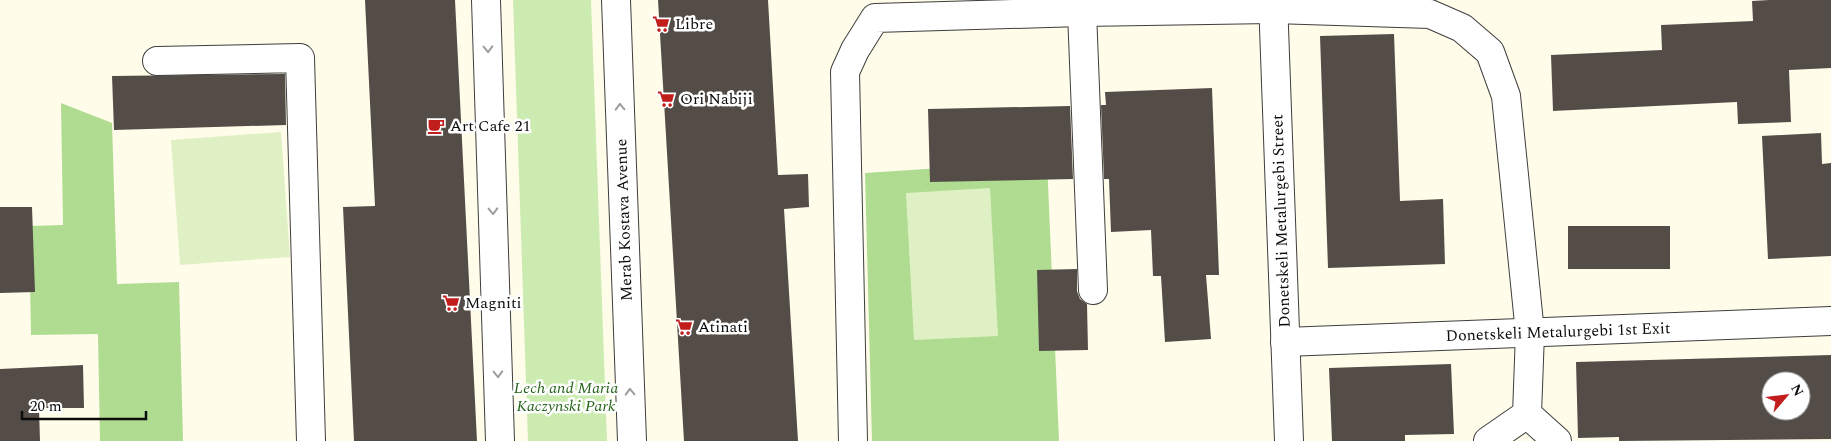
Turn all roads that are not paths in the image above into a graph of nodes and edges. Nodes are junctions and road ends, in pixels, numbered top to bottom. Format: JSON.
{"nodes":[{"id":1,"x":486,"y":0,"type":"edge"},
{"id":2,"x":616,"y":0,"type":"edge"},
{"id":3,"x":1274,"y":5,"type":"edge"},
{"id":4,"x":1082,"y":12,"type":"junction"},
{"id":5,"x":156,"y":61,"type":"dead end"},
{"id":6,"x":1093,"y":290,"type":"dead end"},
{"id":7,"x":1831,"y":321,"type":"edge"},
{"id":8,"x":1530,"y":333,"type":"junction"},
{"id":9,"x":1285,"y":342,"type":"junction"},
{"id":10,"x":1528,"y":414,"type":"junction"},
{"id":11,"x":311,"y":441,"type":"edge"},
{"id":12,"x":500,"y":441,"type":"edge"},
{"id":13,"x":632,"y":441,"type":"edge"},
{"id":14,"x":853,"y":441,"type":"edge"},
{"id":15,"x":1289,"y":441,"type":"edge"},
{"id":16,"x":1488,"y":441,"type":"edge"},
{"id":17,"x":1556,"y":441,"type":"edge"}],
"edges":[{"from":1,"to":12,"type":"street","one_way":true},
{"from":13,"to":2,"type":"street","name":"Merab Kostava Avenue","one_way":true},
{"from":3,"to":4,"type":"street"},
{"from":3,"to":8,"type":"street"},
{"from":3,"to":9,"type":"street","name":"Donetskeli Metalurgebi Street"},
{"from":4,"to":6,"type":"street"},
{"from":4,"to":14,"type":"street"},
{"from":5,"to":11,"type":"street"},
{"from":7,"to":8,"type":"street","name":"Donetskeli Metalurgebi 1st Exit"},
{"from":8,"to":9,"type":"street","name":"Donetskeli Metalurgebi 1st Exit"},
{"from":8,"to":10,"type":"street"},
{"from":9,"to":15,"type":"street","name":"Donetskeli Metalurgebi Street"},
{"from":10,"to":16,"type":"street"},
{"from":10,"to":17,"type":"street"}]}
